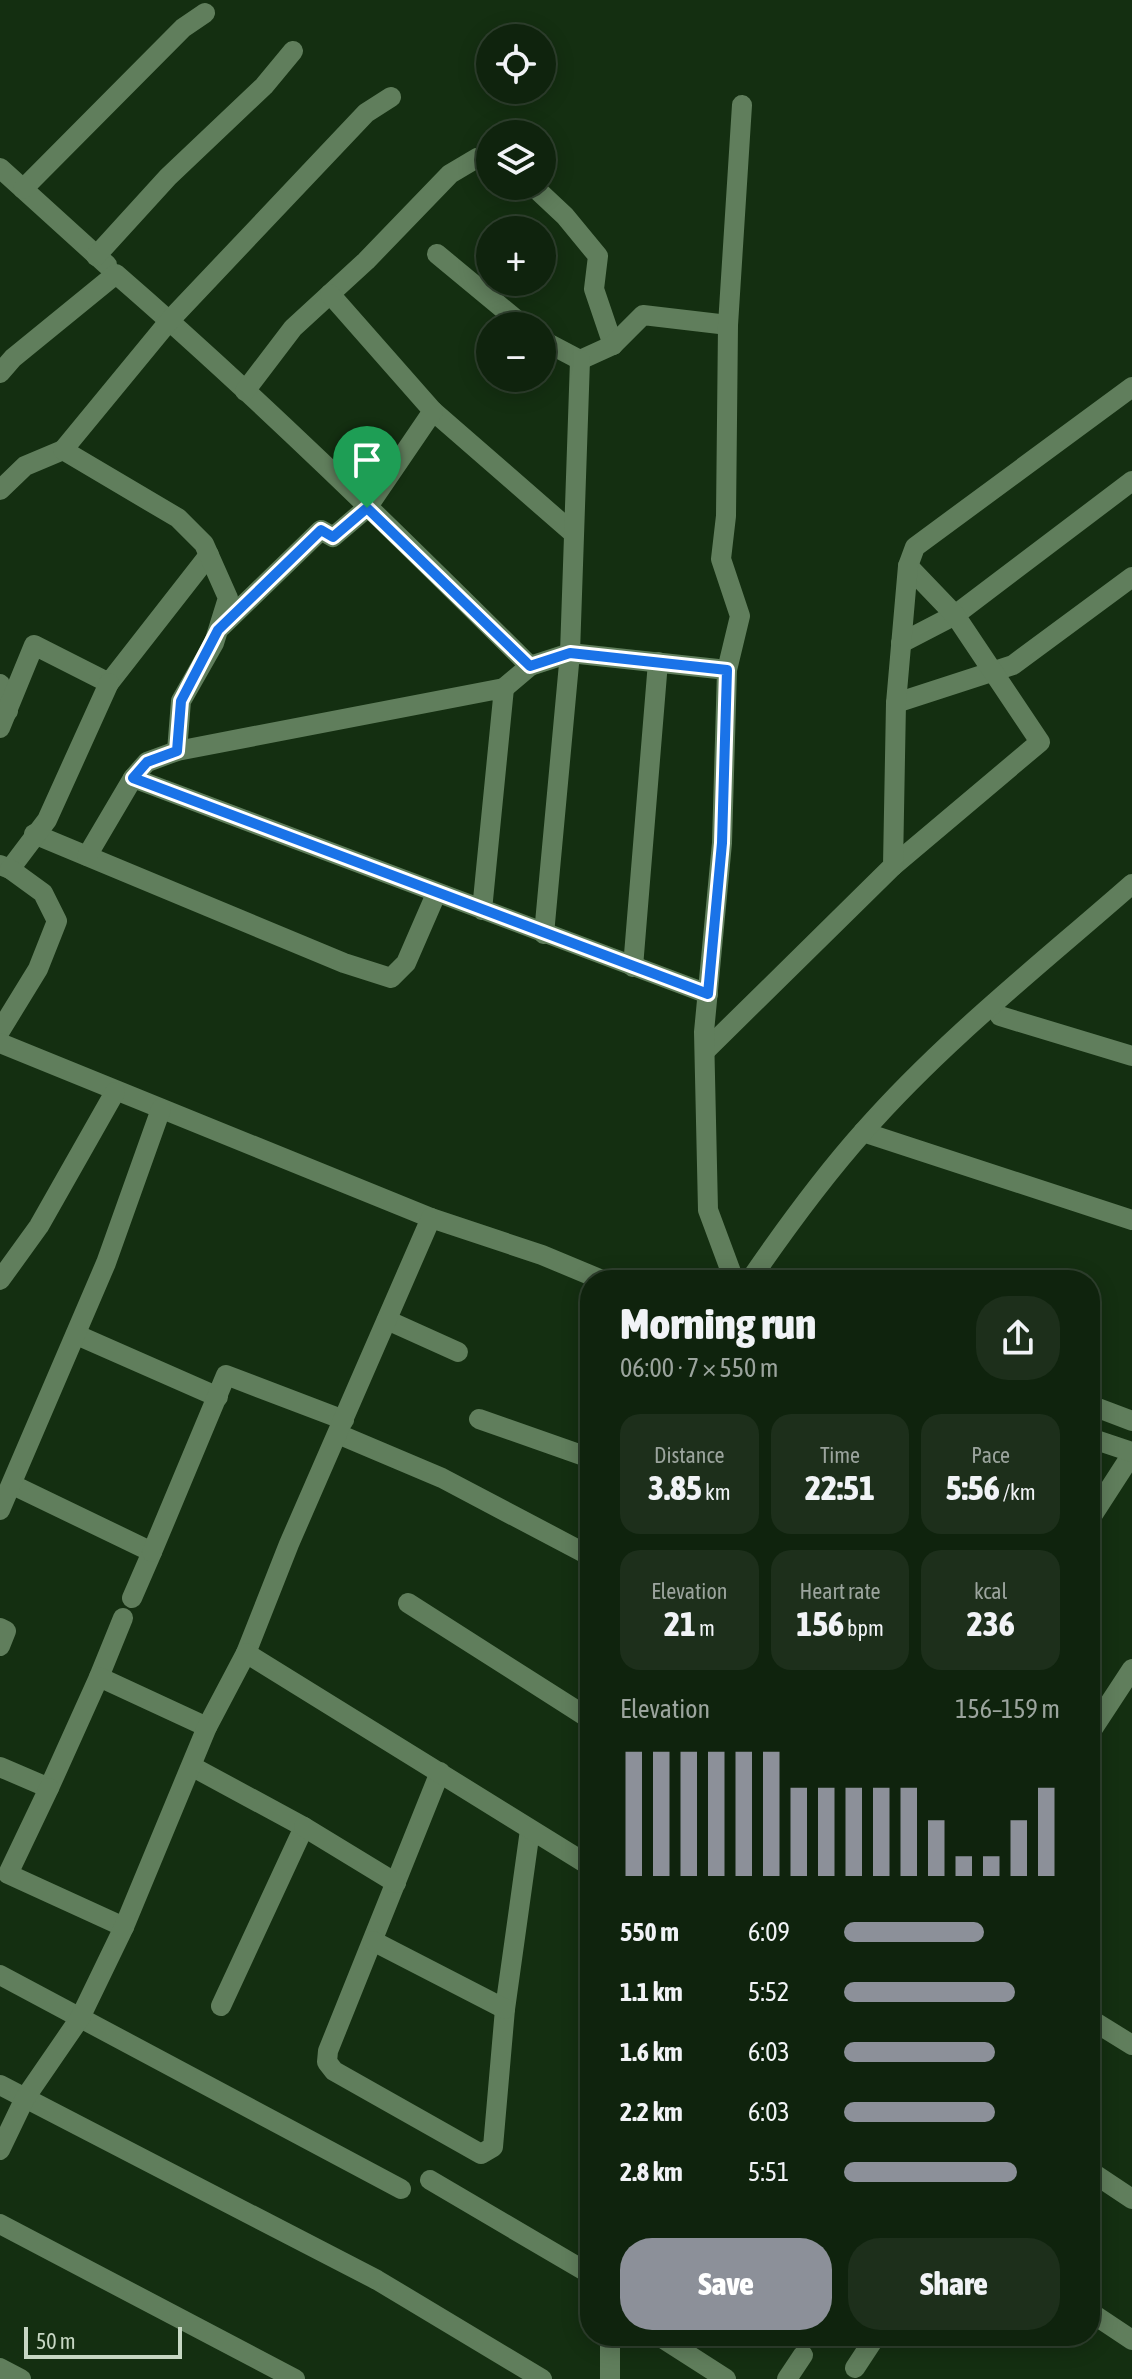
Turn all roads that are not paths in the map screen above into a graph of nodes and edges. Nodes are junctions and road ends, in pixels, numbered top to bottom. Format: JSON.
{"nodes":[{"id":1,"x":205,"y":13,"type":"dead end"},
{"id":2,"x":293,"y":51,"type":"dead end"},
{"id":3,"x":391,"y":97,"type":"dead end"},
{"id":4,"x":742,"y":105,"type":"dead end"},
{"id":5,"x":476,"y":159,"type":"edge"},
{"id":6,"x":0,"y":168,"type":"edge"},
{"id":7,"x":23,"y":189,"type":"junction"},
{"id":8,"x":548,"y":200,"type":"edge"},
{"id":9,"x":437,"y":254,"type":"dead end"},
{"id":10,"x":96,"y":256,"type":"junction"},
{"id":11,"x":116,"y":274,"type":"junction"},
{"id":12,"x":330,"y":294,"type":"junction"},
{"id":13,"x":507,"y":312,"type":"edge"},
{"id":14,"x":170,"y":320,"type":"junction"},
{"id":15,"x":728,"y":325,"type":"junction"},
{"id":16,"x":613,"y":345,"type":"junction"},
{"id":17,"x":556,"y":347,"type":"edge"},
{"id":18,"x":4,"y":359,"type":"edge"},
{"id":19,"x":580,"y":360,"type":"junction"},
{"id":20,"x":1132,"y":387,"type":"edge"},
{"id":21,"x":245,"y":391,"type":"junction"},
{"id":22,"x":433,"y":411,"type":"junction"},
{"id":23,"x":63,"y":450,"type":"junction"},
{"id":24,"x":1132,"y":481,"type":"edge"},
{"id":25,"x":0,"y":490,"type":"edge"},
{"id":26,"x":367,"y":508,"type":"junction"},
{"id":27,"x":573,"y":533,"type":"junction"},
{"id":28,"x":209,"y":555,"type":"junction"},
{"id":29,"x":908,"y":566,"type":"junction"},
{"id":30,"x":1132,"y":577,"type":"edge"},
{"id":31,"x":955,"y":615,"type":"junction"},
{"id":32,"x":218,"y":630,"type":"junction"},
{"id":33,"x":901,"y":643,"type":"junction"},
{"id":34,"x":570,"y":653,"type":"junction"},
{"id":35,"x":658,"y":662,"type":"junction"},
{"id":36,"x":530,"y":666,"type":"junction"},
{"id":37,"x":727,"y":670,"type":"junction"},
{"id":38,"x":992,"y":672,"type":"junction"},
{"id":39,"x":109,"y":683,"type":"junction"},
{"id":40,"x":0,"y":684,"type":"edge"},
{"id":41,"x":504,"y":688,"type":"junction"},
{"id":42,"x":896,"y":703,"type":"junction"},
{"id":43,"x":3,"y":715,"type":"edge"},
{"id":44,"x":177,"y":751,"type":"junction"},
{"id":45,"x":133,"y":778,"type":"junction"},
{"id":46,"x":34,"y":834,"type":"junction"},
{"id":47,"x":87,"y":856,"type":"junction"},
{"id":48,"x":893,"y":866,"type":"junction"},
{"id":49,"x":5,"y":867,"type":"edge"},
{"id":50,"x":1132,"y":884,"type":"edge"},
{"id":51,"x":436,"y":894,"type":"junction"},
{"id":52,"x":482,"y":910,"type":"junction"},
{"id":53,"x":544,"y":934,"type":"junction"},
{"id":54,"x":633,"y":967,"type":"junction"},
{"id":55,"x":708,"y":994,"type":"junction"},
{"id":56,"x":1000,"y":1016,"type":"dead end"},
{"id":57,"x":0,"y":1031,"type":"edge"},
{"id":58,"x":0,"y":1043,"type":"edge"},
{"id":59,"x":705,"y":1051,"type":"junction"},
{"id":60,"x":1132,"y":1056,"type":"edge"},
{"id":61,"x":115,"y":1092,"type":"junction"},
{"id":62,"x":161,"y":1109,"type":"junction"},
{"id":63,"x":863,"y":1132,"type":"junction"},
{"id":64,"x":431,"y":1218,"type":"junction"},
{"id":65,"x":1132,"y":1220,"type":"edge"},
{"id":66,"x":730,"y":1270,"type":"edge"},
{"id":67,"x":758,"y":1270,"type":"edge"},
{"id":68,"x":580,"y":1271,"type":"edge"},
{"id":69,"x":0,"y":1280,"type":"edge"},
{"id":70,"x":387,"y":1320,"type":"junction"},
{"id":71,"x":77,"y":1335,"type":"junction"},
{"id":72,"x":458,"y":1352,"type":"dead end"},
{"id":73,"x":218,"y":1397,"type":"junction"},
{"id":74,"x":1100,"y":1409,"type":"edge"},
{"id":75,"x":479,"y":1419,"type":"dead end"},
{"id":76,"x":1132,"y":1421,"type":"edge"},
{"id":77,"x":341,"y":1427,"type":"junction"},
{"id":78,"x":1100,"y":1442,"type":"edge"},
{"id":79,"x":1132,"y":1453,"type":"edge"},
{"id":80,"x":580,"y":1454,"type":"edge"},
{"id":81,"x":13,"y":1485,"type":"junction"},
{"id":82,"x":1100,"y":1503,"type":"edge"},
{"id":83,"x":0,"y":1510,"type":"edge"},
{"id":84,"x":580,"y":1551,"type":"edge"},
{"id":85,"x":152,"y":1552,"type":"junction"},
{"id":86,"x":132,"y":1598,"type":"dead end"},
{"id":87,"x":408,"y":1603,"type":"dead end"},
{"id":88,"x":123,"y":1618,"type":"dead end"},
{"id":89,"x":0,"y":1628,"type":"edge"},
{"id":90,"x":0,"y":1646,"type":"edge"},
{"id":91,"x":246,"y":1653,"type":"junction"},
{"id":92,"x":1132,"y":1669,"type":"edge"},
{"id":93,"x":99,"y":1677,"type":"junction"},
{"id":94,"x":580,"y":1713,"type":"edge"},
{"id":95,"x":1100,"y":1718,"type":"edge"},
{"id":96,"x":207,"y":1727,"type":"junction"},
{"id":97,"x":0,"y":1767,"type":"edge"},
{"id":98,"x":193,"y":1767,"type":"junction"},
{"id":99,"x":440,"y":1772,"type":"junction"},
{"id":100,"x":49,"y":1788,"type":"junction"},
{"id":101,"x":304,"y":1827,"type":"junction"},
{"id":102,"x":530,"y":1830,"type":"junction"},
{"id":103,"x":580,"y":1860,"type":"edge"},
{"id":104,"x":4,"y":1873,"type":"edge"},
{"id":105,"x":396,"y":1883,"type":"junction"},
{"id":106,"x":124,"y":1927,"type":"junction"},
{"id":107,"x":373,"y":1941,"type":"junction"},
{"id":108,"x":0,"y":1975,"type":"edge"},
{"id":109,"x":221,"y":2006,"type":"dead end"},
{"id":110,"x":505,"y":2009,"type":"junction"},
{"id":111,"x":80,"y":2018,"type":"junction"},
{"id":112,"x":1100,"y":2025,"type":"edge"},
{"id":113,"x":1132,"y":2045,"type":"edge"},
{"id":114,"x":0,"y":2085,"type":"edge"},
{"id":115,"x":25,"y":2098,"type":"junction"},
{"id":116,"x":0,"y":2150,"type":"edge"},
{"id":117,"x":1100,"y":2178,"type":"edge"},
{"id":118,"x":430,"y":2180,"type":"dead end"},
{"id":119,"x":401,"y":2189,"type":"dead end"},
{"id":120,"x":1132,"y":2199,"type":"edge"},
{"id":121,"x":0,"y":2224,"type":"edge"},
{"id":122,"x":580,"y":2268,"type":"edge"},
{"id":123,"x":1100,"y":2319,"type":"edge"},
{"id":124,"x":1132,"y":2340,"type":"edge"},
{"id":125,"x":610,"y":2346,"type":"edge"},
{"id":126,"x":675,"y":2346,"type":"edge"},
{"id":127,"x":869,"y":2346,"type":"edge"},
{"id":128,"x":803,"y":2355,"type":"dead end"},
{"id":129,"x":0,"y":2368,"type":"edge"},
{"id":130,"x":855,"y":2368,"type":"dead end"},
{"id":131,"x":21,"y":2379,"type":"edge"},
{"id":132,"x":295,"y":2379,"type":"edge"},
{"id":133,"x":542,"y":2379,"type":"edge"},
{"id":134,"x":610,"y":2379,"type":"edge"},
{"id":135,"x":726,"y":2379,"type":"edge"},
{"id":136,"x":787,"y":2379,"type":"edge"}],
"edges":[{"from":1,"to":7,"type":"street"},
{"from":2,"to":10,"type":"street"},
{"from":3,"to":14,"type":"street"},
{"from":4,"to":15,"type":"street"},
{"from":5,"to":12,"type":"street"},
{"from":6,"to":7,"type":"street"},
{"from":7,"to":10,"type":"street"},
{"from":8,"to":16,"type":"street"},
{"from":9,"to":13,"type":"street"},
{"from":10,"to":11,"type":"street"},
{"from":11,"to":14,"type":"street"},
{"from":11,"to":18,"type":"street"},
{"from":12,"to":21,"type":"street"},
{"from":12,"to":22,"type":"street"},
{"from":14,"to":21,"type":"street"},
{"from":14,"to":23,"type":"street"},
{"from":15,"to":16,"type":"street"},
{"from":15,"to":37,"type":"street"},
{"from":16,"to":19,"type":"street"},
{"from":17,"to":19,"type":"street"},
{"from":19,"to":27,"type":"street"},
{"from":20,"to":29,"type":"street"},
{"from":21,"to":26,"type":"street"},
{"from":22,"to":26,"type":"street"},
{"from":22,"to":27,"type":"street"},
{"from":23,"to":25,"type":"street"},
{"from":23,"to":28,"type":"street"},
{"from":24,"to":31,"type":"street"},
{"from":26,"to":32,"type":"street"},
{"from":26,"to":36,"type":"street"},
{"from":27,"to":34,"type":"street"},
{"from":28,"to":32,"type":"street"},
{"from":28,"to":39,"type":"street"},
{"from":29,"to":31,"type":"street"},
{"from":29,"to":33,"type":"street"},
{"from":30,"to":38,"type":"street"},
{"from":31,"to":33,"type":"street"},
{"from":31,"to":38,"type":"street"},
{"from":32,"to":44,"type":"street"},
{"from":33,"to":42,"type":"street"},
{"from":34,"to":35,"type":"street"},
{"from":34,"to":36,"type":"street"},
{"from":34,"to":53,"type":"street"},
{"from":35,"to":37,"type":"street"},
{"from":35,"to":54,"type":"street"},
{"from":36,"to":41,"type":"street"},
{"from":37,"to":55,"type":"street"},
{"from":38,"to":42,"type":"street"},
{"from":38,"to":48,"type":"street"},
{"from":39,"to":43,"type":"street"},
{"from":39,"to":46,"type":"street"},
{"from":40,"to":43,"type":"street"},
{"from":41,"to":44,"type":"street"},
{"from":41,"to":52,"type":"street"},
{"from":42,"to":48,"type":"street"},
{"from":44,"to":45,"type":"street"},
{"from":45,"to":47,"type":"street"},
{"from":45,"to":51,"type":"street"},
{"from":46,"to":47,"type":"street"},
{"from":46,"to":49,"type":"street"},
{"from":47,"to":51,"type":"street"},
{"from":48,"to":59,"type":"street"},
{"from":49,"to":57,"type":"street"},
{"from":50,"to":63,"type":"street"},
{"from":51,"to":52,"type":"street"},
{"from":52,"to":53,"type":"street"},
{"from":53,"to":54,"type":"street"},
{"from":54,"to":55,"type":"street"},
{"from":55,"to":59,"type":"street"},
{"from":56,"to":60,"type":"street"},
{"from":58,"to":61,"type":"street"},
{"from":59,"to":66,"type":"street"},
{"from":61,"to":62,"type":"street"},
{"from":61,"to":69,"type":"street"},
{"from":62,"to":64,"type":"street"},
{"from":62,"to":71,"type":"street"},
{"from":63,"to":65,"type":"street"},
{"from":63,"to":67,"type":"street"},
{"from":64,"to":68,"type":"street"},
{"from":64,"to":70,"type":"street"},
{"from":70,"to":72,"type":"street"},
{"from":70,"to":77,"type":"street"},
{"from":71,"to":73,"type":"street"},
{"from":71,"to":81,"type":"street"},
{"from":73,"to":77,"type":"street"},
{"from":73,"to":85,"type":"street"},
{"from":74,"to":76,"type":"street"},
{"from":75,"to":80,"type":"street"},
{"from":77,"to":84,"type":"street"},
{"from":77,"to":91,"type":"street"},
{"from":78,"to":79,"type":"street"},
{"from":79,"to":82,"type":"street"},
{"from":81,"to":83,"type":"street"},
{"from":81,"to":85,"type":"street"},
{"from":85,"to":86,"type":"street"},
{"from":87,"to":94,"type":"street"},
{"from":88,"to":93,"type":"street"},
{"from":89,"to":90,"type":"street"},
{"from":91,"to":96,"type":"street"},
{"from":91,"to":99,"type":"street"},
{"from":92,"to":95,"type":"street"},
{"from":93,"to":96,"type":"street"},
{"from":93,"to":100,"type":"street"},
{"from":96,"to":98,"type":"street"},
{"from":97,"to":100,"type":"street"},
{"from":98,"to":101,"type":"street"},
{"from":98,"to":106,"type":"street"},
{"from":99,"to":102,"type":"street"},
{"from":99,"to":105,"type":"street"},
{"from":100,"to":104,"type":"street"},
{"from":101,"to":105,"type":"street"},
{"from":101,"to":109,"type":"street"},
{"from":102,"to":103,"type":"street"},
{"from":102,"to":110,"type":"street"},
{"from":104,"to":106,"type":"street"},
{"from":105,"to":107,"type":"street"},
{"from":106,"to":111,"type":"street"},
{"from":107,"to":110,"type":"street"},
{"from":107,"to":110,"type":"street"},
{"from":108,"to":111,"type":"street"},
{"from":111,"to":115,"type":"street"},
{"from":111,"to":119,"type":"street"},
{"from":112,"to":113,"type":"street"},
{"from":114,"to":115,"type":"street"},
{"from":115,"to":116,"type":"street"},
{"from":115,"to":133,"type":"street"},
{"from":117,"to":120,"type":"street"},
{"from":118,"to":122,"type":"street"},
{"from":121,"to":132,"type":"street"},
{"from":123,"to":124,"type":"street"},
{"from":125,"to":134,"type":"street"},
{"from":126,"to":135,"type":"street"},
{"from":127,"to":130,"type":"street"},
{"from":128,"to":136,"type":"street"},
{"from":129,"to":131,"type":"street"}]}
